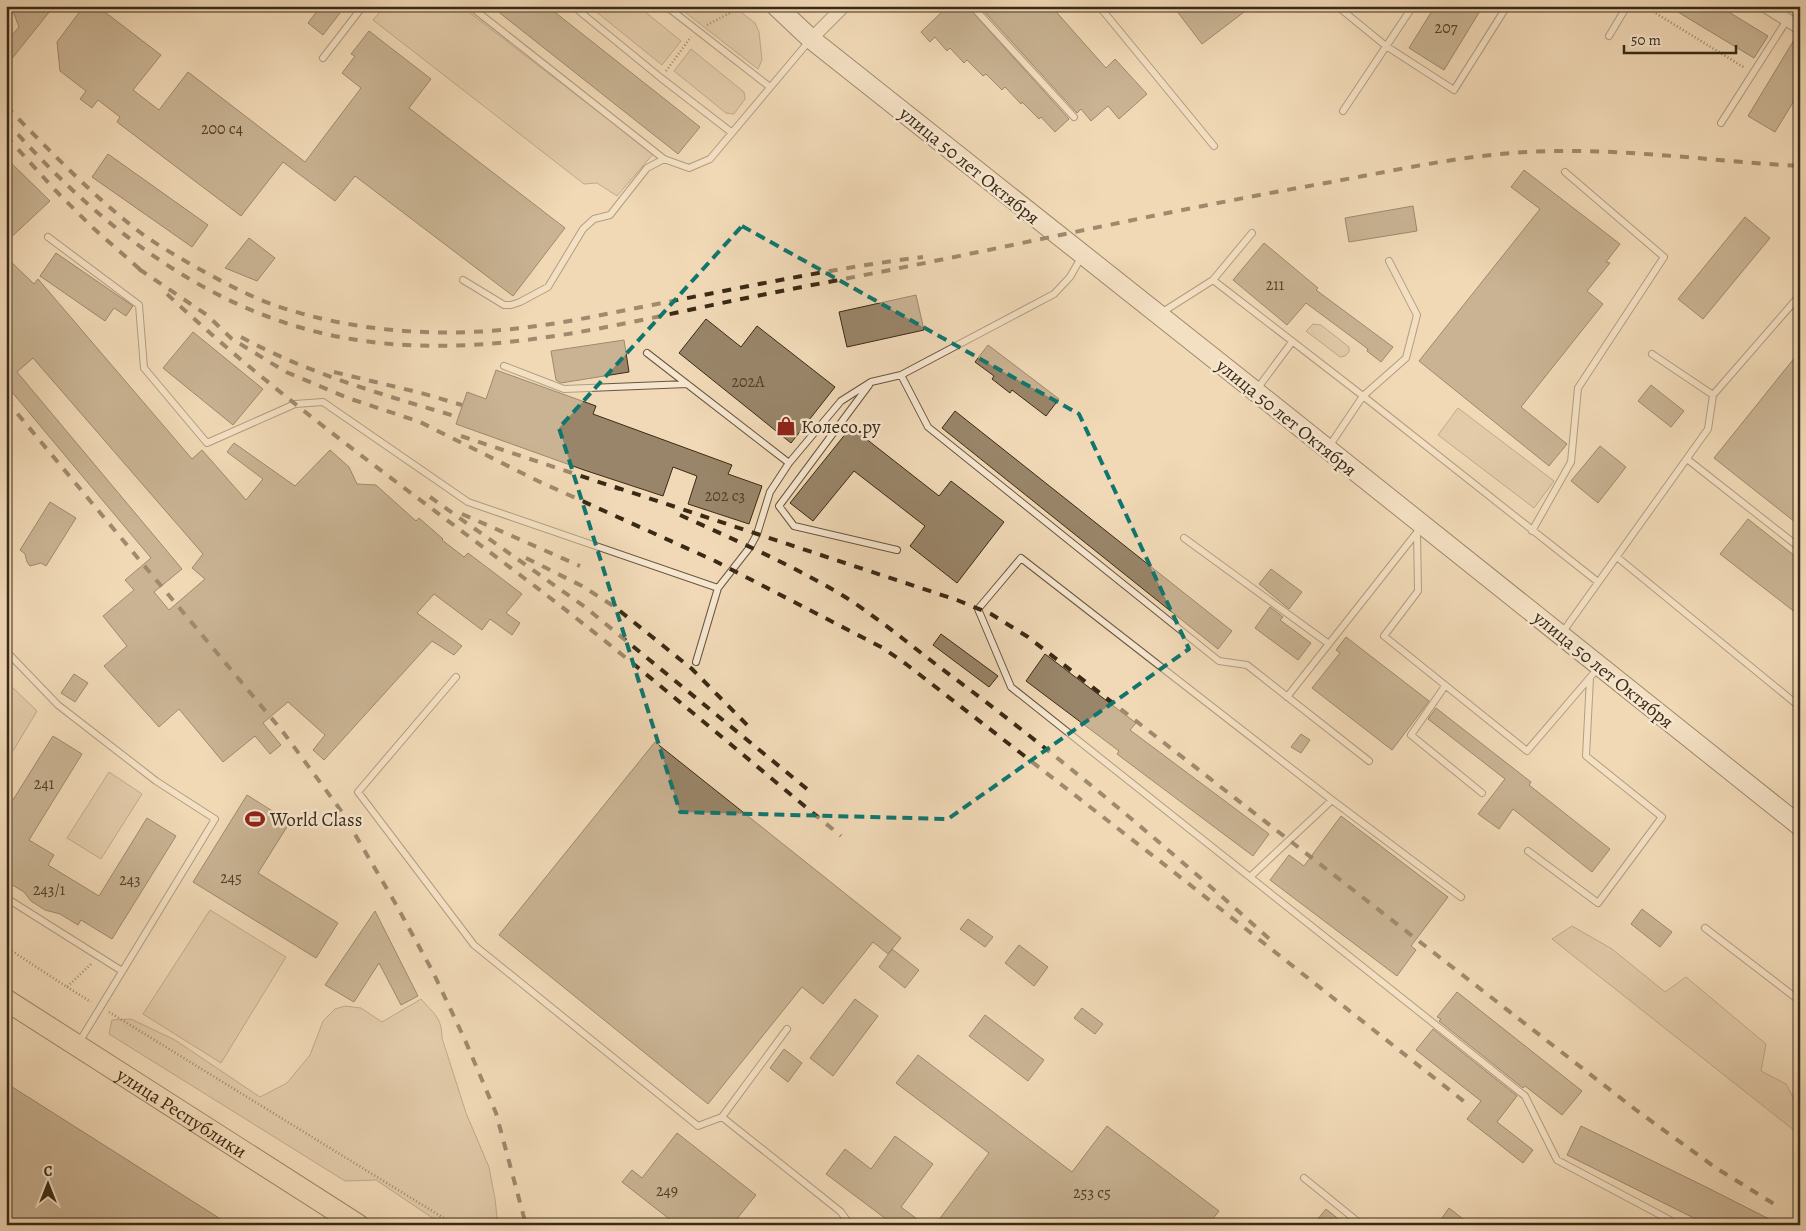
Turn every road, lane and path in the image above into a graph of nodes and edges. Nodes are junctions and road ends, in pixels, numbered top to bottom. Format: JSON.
{"nodes":[{"id":1,"x":470,"y":6,"type":"edge"},
{"id":2,"x":573,"y":6,"type":"edge"},
{"id":3,"x":666,"y":6,"type":"edge"},
{"id":4,"x":776,"y":6,"type":"edge"},
{"id":5,"x":844,"y":6,"type":"edge"},
{"id":6,"x":972,"y":6,"type":"edge"},
{"id":7,"x":1099,"y":6,"type":"edge"},
{"id":8,"x":1337,"y":6,"type":"edge"},
{"id":9,"x":1413,"y":6,"type":"edge"},
{"id":10,"x":1508,"y":6,"type":"edge"},
{"id":11,"x":1627,"y":6,"type":"edge"},
{"id":12,"x":1644,"y":6,"type":"edge"},
{"id":13,"x":1765,"y":6,"type":"edge"},
{"id":14,"x":360,"y":9,"type":"edge"},
{"id":15,"x":1787,"y":20,"type":"junction"},
{"id":16,"x":1800,"y":28,"type":"edge"},
{"id":17,"x":1609,"y":36,"type":"dead end"},
{"id":18,"x":811,"y":39,"type":"junction"},
{"id":19,"x":1386,"y":46,"type":"junction"},
{"id":20,"x":323,"y":58,"type":"dead end"},
{"id":21,"x":1754,"y":73,"type":"junction"},
{"id":22,"x":770,"y":87,"type":"junction"},
{"id":23,"x":1343,"y":111,"type":"dead end"},
{"id":24,"x":1074,"y":117,"type":"dead end"},
{"id":25,"x":1721,"y":122,"type":"dead end"},
{"id":26,"x":731,"y":132,"type":"junction"},
{"id":27,"x":1214,"y":146,"type":"dead end"},
{"id":28,"x":664,"y":158,"type":"junction"},
{"id":29,"x":1565,"y":172,"type":"dead end"},
{"id":30,"x":1252,"y":233,"type":"dead end"},
{"id":31,"x":48,"y":237,"type":"dead end"},
{"id":32,"x":1082,"y":255,"type":"junction"},
{"id":33,"x":1389,"y":261,"type":"dead end"},
{"id":34,"x":463,"y":280,"type":"dead end"},
{"id":35,"x":1213,"y":280,"type":"junction"},
{"id":36,"x":1800,"y":295,"type":"edge"},
{"id":37,"x":1159,"y":315,"type":"junction"},
{"id":38,"x":1292,"y":342,"type":"junction"},
{"id":39,"x":647,"y":353,"type":"dead end"},
{"id":40,"x":1652,"y":354,"type":"dead end"},
{"id":41,"x":504,"y":366,"type":"dead end"},
{"id":42,"x":901,"y":375,"type":"junction"},
{"id":43,"x":872,"y":382,"type":"junction"},
{"id":44,"x":687,"y":384,"type":"junction"},
{"id":45,"x":1256,"y":391,"type":"junction"},
{"id":46,"x":1713,"y":395,"type":"junction"},
{"id":47,"x":1363,"y":396,"type":"junction"},
{"id":48,"x":1327,"y":449,"type":"junction"},
{"id":49,"x":1687,"y":459,"type":"junction"},
{"id":50,"x":789,"y":463,"type":"junction"},
{"id":51,"x":1420,"y":528,"type":"junction"},
{"id":52,"x":1532,"y":531,"type":"junction"},
{"id":53,"x":1184,"y":538,"type":"dead end"},
{"id":54,"x":1800,"y":548,"type":"edge"},
{"id":55,"x":897,"y":550,"type":"dead end"},
{"id":56,"x":1617,"y":557,"type":"junction"},
{"id":57,"x":1598,"y":582,"type":"junction"},
{"id":58,"x":718,"y":588,"type":"junction"},
{"id":59,"x":1561,"y":634,"type":"junction"},
{"id":60,"x":1329,"y":644,"type":"junction"},
{"id":61,"x":6,"y":651,"type":"edge"},
{"id":62,"x":696,"y":662,"type":"dead end"},
{"id":63,"x":1595,"y":672,"type":"junction"},
{"id":64,"x":456,"y":676,"type":"dead end"},
{"id":65,"x":1445,"y":686,"type":"junction"},
{"id":66,"x":1287,"y":697,"type":"junction"},
{"id":67,"x":1800,"y":707,"type":"edge"},
{"id":68,"x":1369,"y":761,"type":"dead end"},
{"id":69,"x":1482,"y":793,"type":"dead end"},
{"id":70,"x":1332,"y":800,"type":"junction"},
{"id":71,"x":1800,"y":826,"type":"edge"},
{"id":72,"x":1528,"y":850,"type":"dead end"},
{"id":73,"x":1250,"y":877,"type":"junction"},
{"id":74,"x":1460,"y":897,"type":"dead end"},
{"id":75,"x":11,"y":901,"type":"dead end"},
{"id":76,"x":1705,"y":928,"type":"dead end"},
{"id":77,"x":6,"y":947,"type":"edge"},
{"id":78,"x":99,"y":956,"type":"junction"},
{"id":79,"x":122,"y":971,"type":"junction"},
{"id":80,"x":67,"y":987,"type":"junction"},
{"id":81,"x":6,"y":1000,"type":"edge"},
{"id":82,"x":1800,"y":1001,"type":"edge"},
{"id":83,"x":100,"y":1007,"type":"junction"},
{"id":84,"x":787,"y":1029,"type":"dead end"},
{"id":85,"x":77,"y":1045,"type":"junction"},
{"id":86,"x":722,"y":1117,"type":"junction"},
{"id":87,"x":1304,"y":1178,"type":"dead end"},
{"id":88,"x":358,"y":1225,"type":"edge"},
{"id":89,"x":454,"y":1225,"type":"edge"},
{"id":90,"x":850,"y":1225,"type":"edge"},
{"id":91,"x":1362,"y":1225,"type":"edge"},
{"id":92,"x":1676,"y":1225,"type":"edge"}],
"edges":[{"from":1,"to":28,"type":"lane"},
{"from":2,"to":26,"type":"lane"},
{"from":3,"to":22,"type":"lane"},
{"from":4,"to":18,"type":"main road","name":"улица 50 лет Октября"},
{"from":5,"to":18,"type":"street"},
{"from":6,"to":24,"type":"lane"},
{"from":7,"to":27,"type":"lane"},
{"from":8,"to":19,"type":"lane"},
{"from":9,"to":19,"type":"lane"},
{"from":10,"to":19,"type":"lane"},
{"from":11,"to":17,"type":"lane"},
{"from":12,"to":21,"type":"path"},
{"from":13,"to":15,"type":"street"},
{"from":14,"to":20,"type":"lane"},
{"from":15,"to":16,"type":"street"},
{"from":15,"to":21,"type":"lane"},
{"from":18,"to":22,"type":"lane"},
{"from":18,"to":32,"type":"main road","name":"улица 50 лет Октября"},
{"from":19,"to":23,"type":"lane"},
{"from":21,"to":25,"type":"lane"},
{"from":22,"to":26,"type":"lane"},
{"from":26,"to":28,"type":"lane"},
{"from":28,"to":34,"type":"lane"},
{"from":29,"to":52,"type":"lane"},
{"from":30,"to":35,"type":"lane"},
{"from":31,"to":58,"type":"lane"},
{"from":32,"to":37,"type":"main road","name":"улица 50 лет Октября"},
{"from":32,"to":42,"type":"lane"},
{"from":33,"to":47,"type":"lane"},
{"from":35,"to":37,"type":"lane"},
{"from":35,"to":38,"type":"lane"},
{"from":36,"to":46,"type":"lane"},
{"from":37,"to":45,"type":"main road","name":"улица 50 лет Октября"},
{"from":38,"to":45,"type":"lane"},
{"from":38,"to":47,"type":"lane"},
{"from":39,"to":44,"type":"lane"},
{"from":40,"to":46,"type":"lane"},
{"from":41,"to":44,"type":"lane"},
{"from":42,"to":43,"type":"lane"},
{"from":42,"to":66,"type":"lane"},
{"from":43,"to":50,"type":"lane"},
{"from":43,"to":55,"type":"lane"},
{"from":44,"to":50,"type":"lane"},
{"from":45,"to":48,"type":"main road","name":"улица 50 лет Октября"},
{"from":46,"to":49,"type":"lane"},
{"from":47,"to":48,"type":"lane"},
{"from":47,"to":52,"type":"lane"},
{"from":48,"to":51,"type":"main road","name":"улица 50 лет Октября"},
{"from":49,"to":54,"type":"lane"},
{"from":49,"to":56,"type":"lane"},
{"from":50,"to":58,"type":"lane"},
{"from":51,"to":59,"type":"main road","name":"улица 50 лет Октября"},
{"from":51,"to":60,"type":"lane"},
{"from":51,"to":65,"type":"lane"},
{"from":52,"to":57,"type":"lane"},
{"from":53,"to":60,"type":"lane"},
{"from":56,"to":57,"type":"lane"},
{"from":56,"to":67,"type":"lane"},
{"from":57,"to":59,"type":"lane"},
{"from":58,"to":62,"type":"lane"},
{"from":59,"to":63,"type":"main road","name":"улица 50 лет Октября"},
{"from":60,"to":66,"type":"lane"},
{"from":61,"to":79,"type":"lane"},
{"from":63,"to":65,"type":"lane"},
{"from":63,"to":71,"type":"main road","name":"улица 50 лет Октября"},
{"from":63,"to":72,"type":"lane"},
{"from":64,"to":86,"type":"lane"},
{"from":65,"to":69,"type":"lane"},
{"from":66,"to":68,"type":"lane"},
{"from":70,"to":73,"type":"lane"},
{"from":70,"to":73,"type":"lane"},
{"from":70,"to":74,"type":"lane"},
{"from":73,"to":92,"type":"lane"},
{"from":75,"to":78,"type":"lane"},
{"from":76,"to":82,"type":"lane"},
{"from":77,"to":80,"type":"path"},
{"from":78,"to":79,"type":"lane"},
{"from":78,"to":80,"type":"path"},
{"from":79,"to":83,"type":"lane"},
{"from":80,"to":83,"type":"path"},
{"from":81,"to":85,"type":"main road","name":"улица Республики"},
{"from":83,"to":85,"type":"lane"},
{"from":83,"to":89,"type":"path"},
{"from":84,"to":86,"type":"lane"},
{"from":85,"to":88,"type":"main road","name":"улица Республики"},
{"from":86,"to":90,"type":"lane"},
{"from":87,"to":91,"type":"lane"}]}
